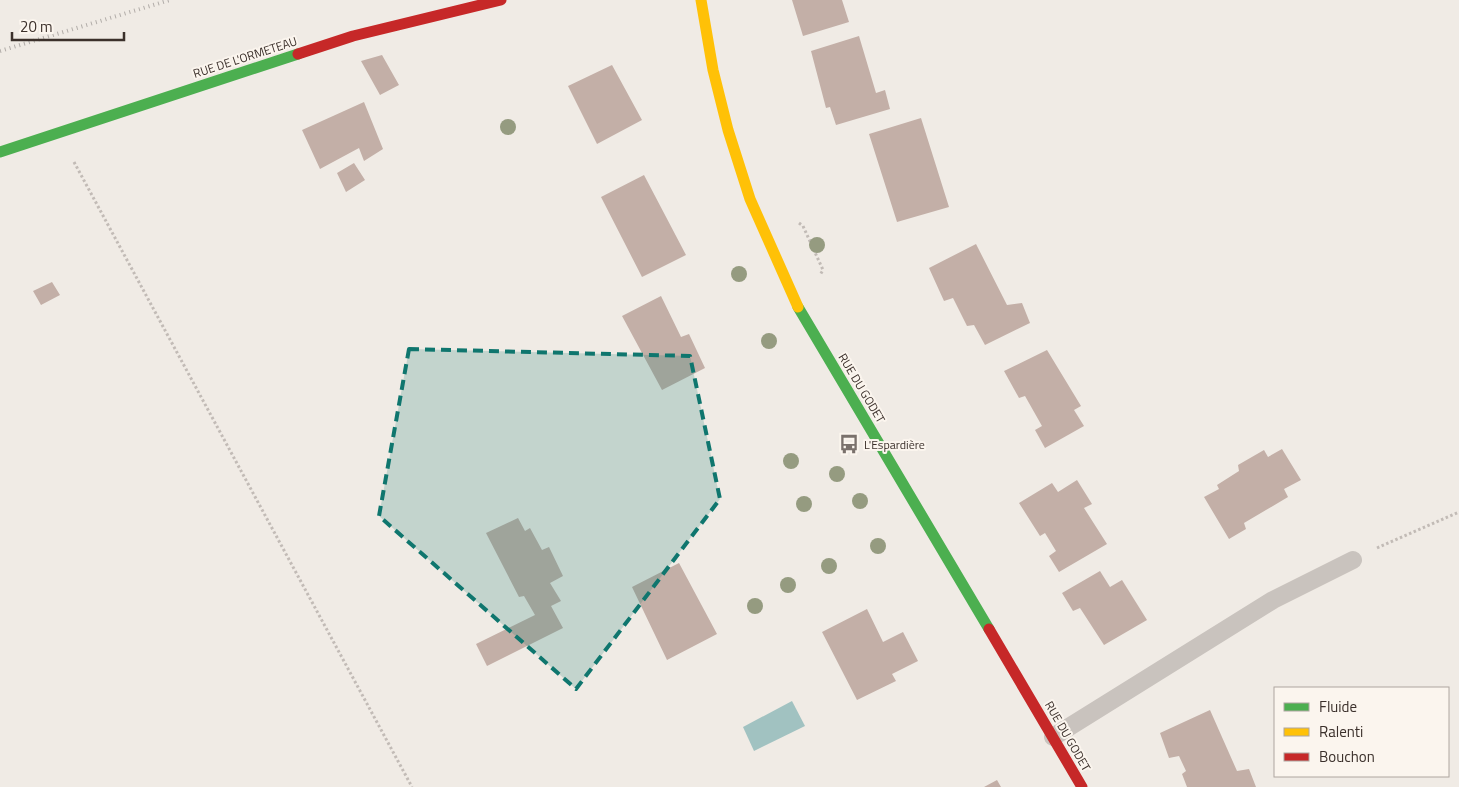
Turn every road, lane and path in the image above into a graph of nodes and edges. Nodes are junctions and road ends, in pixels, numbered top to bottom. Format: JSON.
{"nodes":[{"id":1,"x":501,"y":0,"type":"edge"},
{"id":2,"x":701,"y":0,"type":"edge"},
{"id":3,"x":58,"y":133,"type":"junction"},
{"id":4,"x":0,"y":152,"type":"edge"},
{"id":5,"x":1459,"y":512,"type":"edge"},
{"id":6,"x":1352,"y":560,"type":"joint"},
{"id":7,"x":1053,"y":737,"type":"junction"},
{"id":8,"x":412,"y":787,"type":"edge"},
{"id":9,"x":1082,"y":787,"type":"edge"}],
"edges":[{"from":1,"to":3,"type":"street","name":"RUE DE L'ORMETEAU"},
{"from":2,"to":7,"type":"street","name":"RUE DU GODET"},
{"from":3,"to":4,"type":"street","name":"RUE DE L'ORMETEAU"},
{"from":3,"to":8,"type":"path"},
{"from":5,"to":6,"type":"path"},
{"from":6,"to":7,"type":"lane"},
{"from":7,"to":9,"type":"street","name":"RUE DU GODET"}]}
